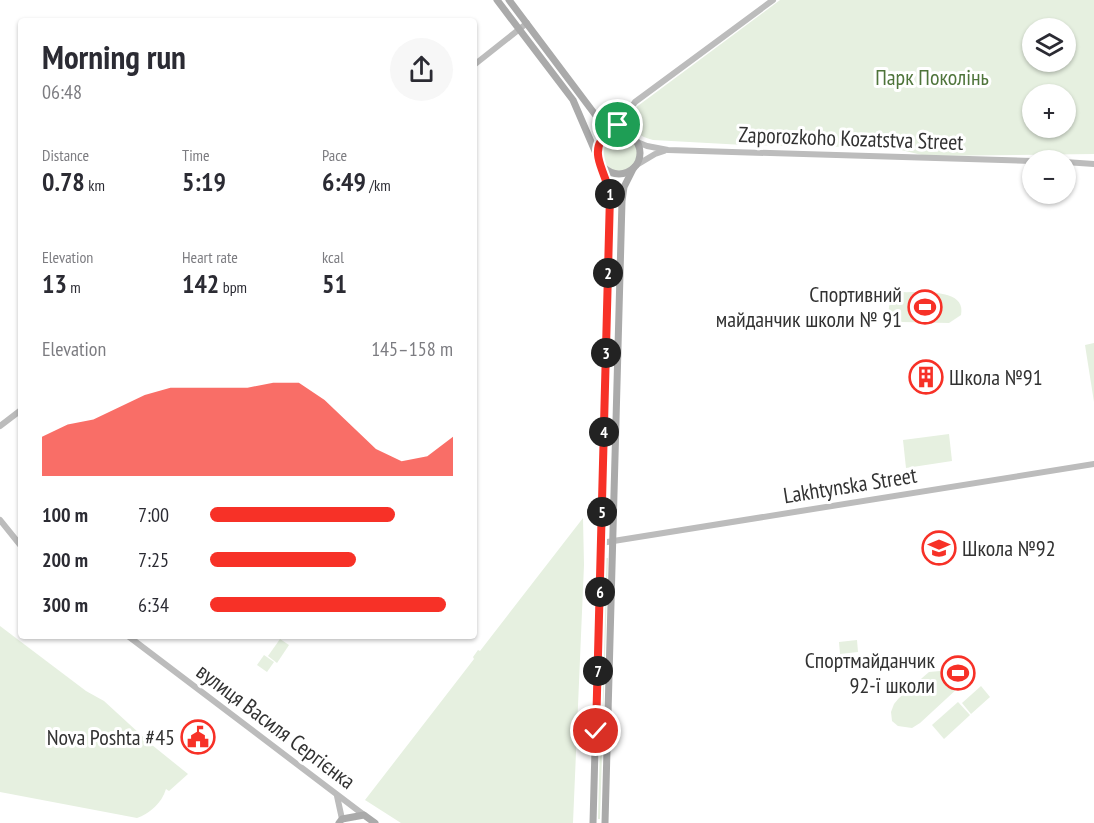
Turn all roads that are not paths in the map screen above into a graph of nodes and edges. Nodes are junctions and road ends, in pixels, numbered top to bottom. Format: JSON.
{"nodes":[{"id":1,"x":497,"y":0,"type":"edge"},
{"id":2,"x":509,"y":0,"type":"edge"},
{"id":3,"x":773,"y":0,"type":"edge"},
{"id":4,"x":527,"y":23,"type":"junction"},
{"id":5,"x":519,"y":30,"type":"junction"},
{"id":6,"x":477,"y":63,"type":"edge"},
{"id":7,"x":630,"y":111,"type":"junction"},
{"id":8,"x":612,"y":133,"type":"junction"},
{"id":9,"x":637,"y":141,"type":"junction"},
{"id":10,"x":668,"y":150,"type":"junction"},
{"id":11,"x":598,"y":158,"type":"junction"},
{"id":12,"x":1022,"y":162,"type":"edge"},
{"id":13,"x":1076,"y":163,"type":"edge"},
{"id":14,"x":1094,"y":164,"type":"edge"},
{"id":15,"x":602,"y":166,"type":"junction"},
{"id":16,"x":634,"y":167,"type":"junction"},
{"id":17,"x":18,"y":412,"type":"edge"},
{"id":18,"x":0,"y":426,"type":"edge"},
{"id":19,"x":1094,"y":464,"type":"edge"},
{"id":20,"x":0,"y":520,"type":"edge"},
{"id":21,"x":612,"y":541,"type":"junction"},
{"id":22,"x":18,"y":542,"type":"edge"},
{"id":23,"x":601,"y":543,"type":"junction"},
{"id":24,"x":132,"y":639,"type":"edge"},
{"id":25,"x":337,"y":795,"type":"junction"},
{"id":26,"x":364,"y":815,"type":"junction"},
{"id":27,"x":340,"y":821,"type":"edge"},
{"id":28,"x":375,"y":823,"type":"edge"},
{"id":29,"x":593,"y":823,"type":"edge"},
{"id":30,"x":605,"y":823,"type":"edge"}],
"edges":[{"from":1,"to":5,"type":"main road"},
{"from":2,"to":4,"type":"main road"},
{"from":3,"to":7,"type":"street"},
{"from":4,"to":5,"type":"street"},
{"from":4,"to":8,"type":"main road"},
{"from":5,"to":6,"type":"street"},
{"from":5,"to":11,"type":"main road"},
{"from":7,"to":8,"type":"street"},
{"from":7,"to":9,"type":"street"},
{"from":8,"to":9,"type":"main road"},
{"from":8,"to":11,"type":"main road"},
{"from":9,"to":10,"type":"street","name":"Zaporozkoho Kozatstva Street"},
{"from":9,"to":16,"type":"main road"},
{"from":10,"to":12,"type":"street","name":"Zaporozkoho Kozatstva Street"},
{"from":10,"to":16,"type":"street","name":"Zaporozkoho Kozatstva Street"},
{"from":11,"to":15,"type":"main road"},
{"from":13,"to":14,"type":"street"},
{"from":15,"to":16,"type":"main road"},
{"from":15,"to":23,"type":"main road"},
{"from":16,"to":21,"type":"main road"},
{"from":17,"to":18,"type":"street"},
{"from":19,"to":21,"type":"street","name":"Lakhtynska Street"},
{"from":20,"to":22,"type":"street"},
{"from":21,"to":23,"type":"street","name":"Lakhtynska Street"},
{"from":21,"to":30,"type":"main road"},
{"from":23,"to":29,"type":"main road"},
{"from":24,"to":25,"type":"street","name":"вулиця Василя Сергієнка"},
{"from":25,"to":26,"type":"street","name":"вулиця Василя Сергієнка"},
{"from":25,"to":27,"type":"street"},
{"from":26,"to":27,"type":"main road"},
{"from":26,"to":28,"type":"main road","name":"вулиця Василя Сергієнка"}]}
